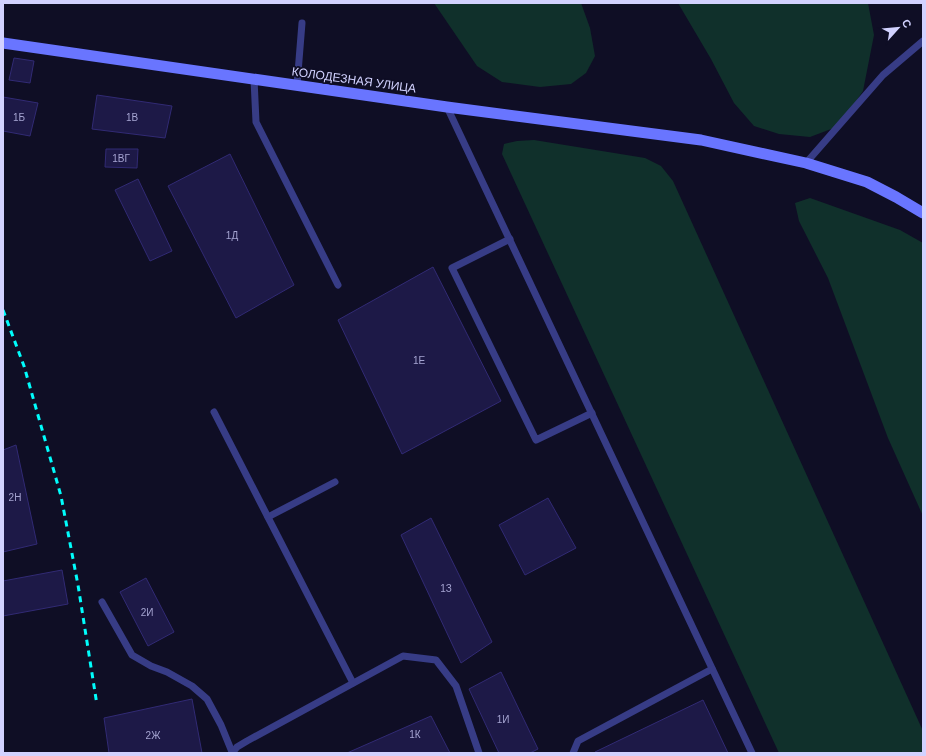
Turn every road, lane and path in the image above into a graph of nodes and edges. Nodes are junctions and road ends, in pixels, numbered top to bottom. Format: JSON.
{"nodes":[{"id":1,"x":302,"y":23,"type":"dead end"},
{"id":2,"x":923,"y":41,"type":"edge"},
{"id":3,"x":3,"y":43,"type":"edge"},
{"id":4,"x":254,"y":79,"type":"junction"},
{"id":5,"x":297,"y":85,"type":"junction"},
{"id":6,"x":447,"y":106,"type":"junction"},
{"id":7,"x":806,"y":163,"type":"junction"},
{"id":8,"x":923,"y":213,"type":"edge"},
{"id":9,"x":510,"y":238,"type":"junction"},
{"id":10,"x":338,"y":285,"type":"dead end"},
{"id":11,"x":214,"y":412,"type":"dead end"},
{"id":12,"x":592,"y":413,"type":"junction"},
{"id":13,"x":336,"y":482,"type":"dead end"},
{"id":14,"x":268,"y":517,"type":"junction"},
{"id":15,"x":102,"y":602,"type":"dead end"},
{"id":16,"x":712,"y":669,"type":"junction"},
{"id":17,"x":353,"y":683,"type":"junction"},
{"id":18,"x":232,"y":753,"type":"edge"},
{"id":19,"x":479,"y":753,"type":"edge"},
{"id":20,"x":572,"y":753,"type":"edge"},
{"id":21,"x":752,"y":753,"type":"edge"}],
"edges":[{"from":1,"to":5,"type":"lane"},
{"from":2,"to":7,"type":"lane"},
{"from":3,"to":4,"type":"main road","name":"КОЛОДЕЗНАЯ УЛИЦА"},
{"from":4,"to":5,"type":"main road","name":"КОЛОДЕЗНАЯ УЛИЦА"},
{"from":4,"to":10,"type":"lane"},
{"from":5,"to":6,"type":"main road","name":"КОЛОДЕЗНАЯ УЛИЦА"},
{"from":6,"to":7,"type":"main road","name":"КОЛОДЕЗНАЯ УЛИЦА"},
{"from":6,"to":9,"type":"lane"},
{"from":7,"to":8,"type":"main road","name":"КОЛОДЕЗНАЯ УЛИЦА"},
{"from":9,"to":12,"type":"lane"},
{"from":9,"to":12,"type":"lane"},
{"from":11,"to":14,"type":"lane"},
{"from":12,"to":16,"type":"lane"},
{"from":13,"to":14,"type":"lane"},
{"from":14,"to":17,"type":"lane"},
{"from":15,"to":18,"type":"lane"},
{"from":16,"to":20,"type":"lane"},
{"from":16,"to":21,"type":"lane"},
{"from":17,"to":18,"type":"lane"},
{"from":17,"to":19,"type":"lane"}]}
